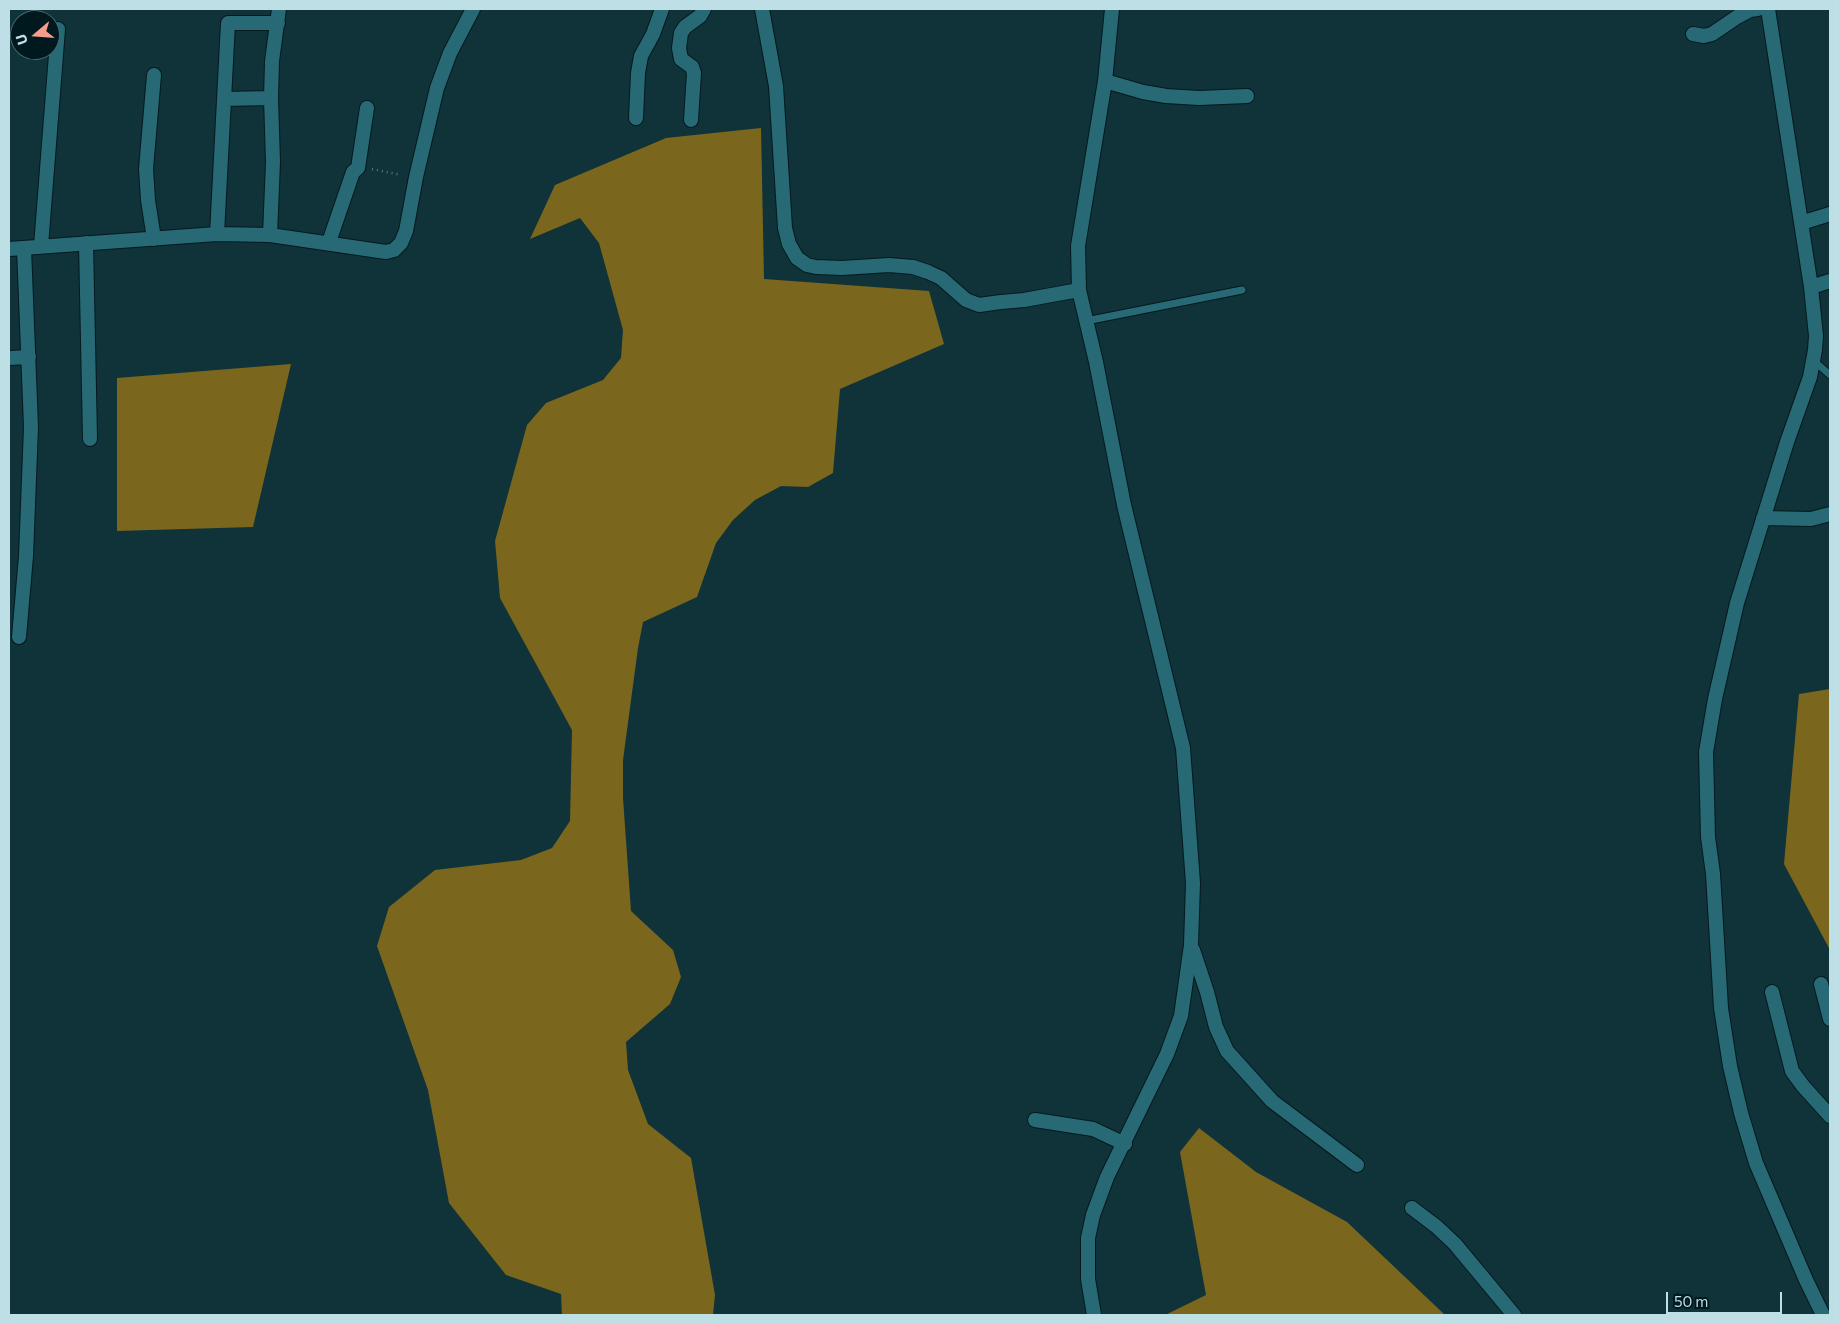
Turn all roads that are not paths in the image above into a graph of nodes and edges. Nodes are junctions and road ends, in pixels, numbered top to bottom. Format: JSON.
{"nodes":[{"id":1,"x":473,"y":9,"type":"edge"},
{"id":2,"x":662,"y":9,"type":"edge"},
{"id":3,"x":704,"y":9,"type":"edge"},
{"id":4,"x":762,"y":9,"type":"edge"},
{"id":5,"x":1112,"y":9,"type":"edge"},
{"id":6,"x":1758,"y":9,"type":"edge"},
{"id":7,"x":1768,"y":9,"type":"edge"},
{"id":8,"x":278,"y":16,"type":"edge"},
{"id":9,"x":1693,"y":34,"type":"dead end"},
{"id":10,"x":56,"y":60,"type":"edge"},
{"id":11,"x":154,"y":74,"type":"dead end"},
{"id":12,"x":1105,"y":81,"type":"junction"},
{"id":13,"x":1246,"y":96,"type":"dead end"},
{"id":14,"x":271,"y":98,"type":"junction"},
{"id":15,"x":224,"y":99,"type":"junction"},
{"id":16,"x":367,"y":108,"type":"dead end"},
{"id":17,"x":636,"y":118,"type":"dead end"},
{"id":18,"x":691,"y":120,"type":"dead end"},
{"id":19,"x":1830,"y":214,"type":"edge"},
{"id":20,"x":1801,"y":223,"type":"junction"},
{"id":21,"x":217,"y":234,"type":"junction"},
{"id":22,"x":270,"y":234,"type":"junction"},
{"id":23,"x":154,"y":239,"type":"junction"},
{"id":24,"x":329,"y":242,"type":"junction"},
{"id":25,"x":86,"y":243,"type":"junction"},
{"id":26,"x":41,"y":246,"type":"junction"},
{"id":27,"x":24,"y":248,"type":"junction"},
{"id":28,"x":9,"y":249,"type":"edge"},
{"id":29,"x":1830,"y":281,"type":"edge"},
{"id":30,"x":1811,"y":288,"type":"junction"},
{"id":31,"x":1079,"y":290,"type":"junction"},
{"id":32,"x":1242,"y":290,"type":"dead end"},
{"id":33,"x":1085,"y":321,"type":"junction"},
{"id":34,"x":29,"y":357,"type":"junction"},
{"id":35,"x":9,"y":358,"type":"edge"},
{"id":36,"x":1813,"y":360,"type":"junction"},
{"id":37,"x":1830,"y":375,"type":"edge"},
{"id":38,"x":90,"y":439,"type":"dead end"},
{"id":39,"x":1830,"y":514,"type":"edge"},
{"id":40,"x":1763,"y":518,"type":"junction"},
{"id":41,"x":19,"y":637,"type":"dead end"},
{"id":42,"x":1192,"y":945,"type":"junction"},
{"id":43,"x":1821,"y":984,"type":"dead end"},
{"id":44,"x":1772,"y":992,"type":"dead end"},
{"id":45,"x":1830,"y":1019,"type":"edge"},
{"id":46,"x":1830,"y":1116,"type":"edge"},
{"id":47,"x":1035,"y":1120,"type":"dead end"},
{"id":48,"x":1125,"y":1144,"type":"junction"},
{"id":49,"x":1357,"y":1165,"type":"dead end"},
{"id":50,"x":1412,"y":1208,"type":"dead end"},
{"id":51,"x":1094,"y":1315,"type":"edge"},
{"id":52,"x":1514,"y":1315,"type":"edge"},
{"id":53,"x":1823,"y":1315,"type":"edge"}],
"edges":[{"from":1,"to":24,"type":"street"},
{"from":2,"to":17,"type":"street"},
{"from":3,"to":18,"type":"street"},
{"from":4,"to":31,"type":"street"},
{"from":5,"to":12,"type":"street"},
{"from":6,"to":9,"type":"street"},
{"from":7,"to":20,"type":"street"},
{"from":8,"to":14,"type":"street"},
{"from":8,"to":15,"type":"street"},
{"from":10,"to":26,"type":"street"},
{"from":11,"to":23,"type":"street"},
{"from":12,"to":13,"type":"street"},
{"from":12,"to":31,"type":"street"},
{"from":14,"to":15,"type":"street"},
{"from":14,"to":22,"type":"street"},
{"from":15,"to":21,"type":"street"},
{"from":16,"to":24,"type":"street"},
{"from":19,"to":20,"type":"street"},
{"from":20,"to":30,"type":"street"},
{"from":21,"to":22,"type":"street"},
{"from":21,"to":23,"type":"street"},
{"from":22,"to":24,"type":"street"},
{"from":23,"to":25,"type":"street"},
{"from":25,"to":26,"type":"street"},
{"from":25,"to":38,"type":"street"},
{"from":26,"to":27,"type":"street"},
{"from":27,"to":28,"type":"street"},
{"from":27,"to":34,"type":"street"},
{"from":29,"to":30,"type":"street"},
{"from":30,"to":36,"type":"street"},
{"from":31,"to":33,"type":"street"},
{"from":32,"to":33,"type":"lane"},
{"from":33,"to":42,"type":"street"},
{"from":34,"to":35,"type":"street"},
{"from":34,"to":41,"type":"street"},
{"from":36,"to":37,"type":"lane"},
{"from":36,"to":40,"type":"street"},
{"from":39,"to":40,"type":"street"},
{"from":40,"to":53,"type":"street"},
{"from":42,"to":48,"type":"street"},
{"from":42,"to":49,"type":"street"},
{"from":43,"to":45,"type":"street"},
{"from":44,"to":46,"type":"street"},
{"from":47,"to":48,"type":"street"},
{"from":48,"to":51,"type":"street"},
{"from":50,"to":52,"type":"street"}]}
